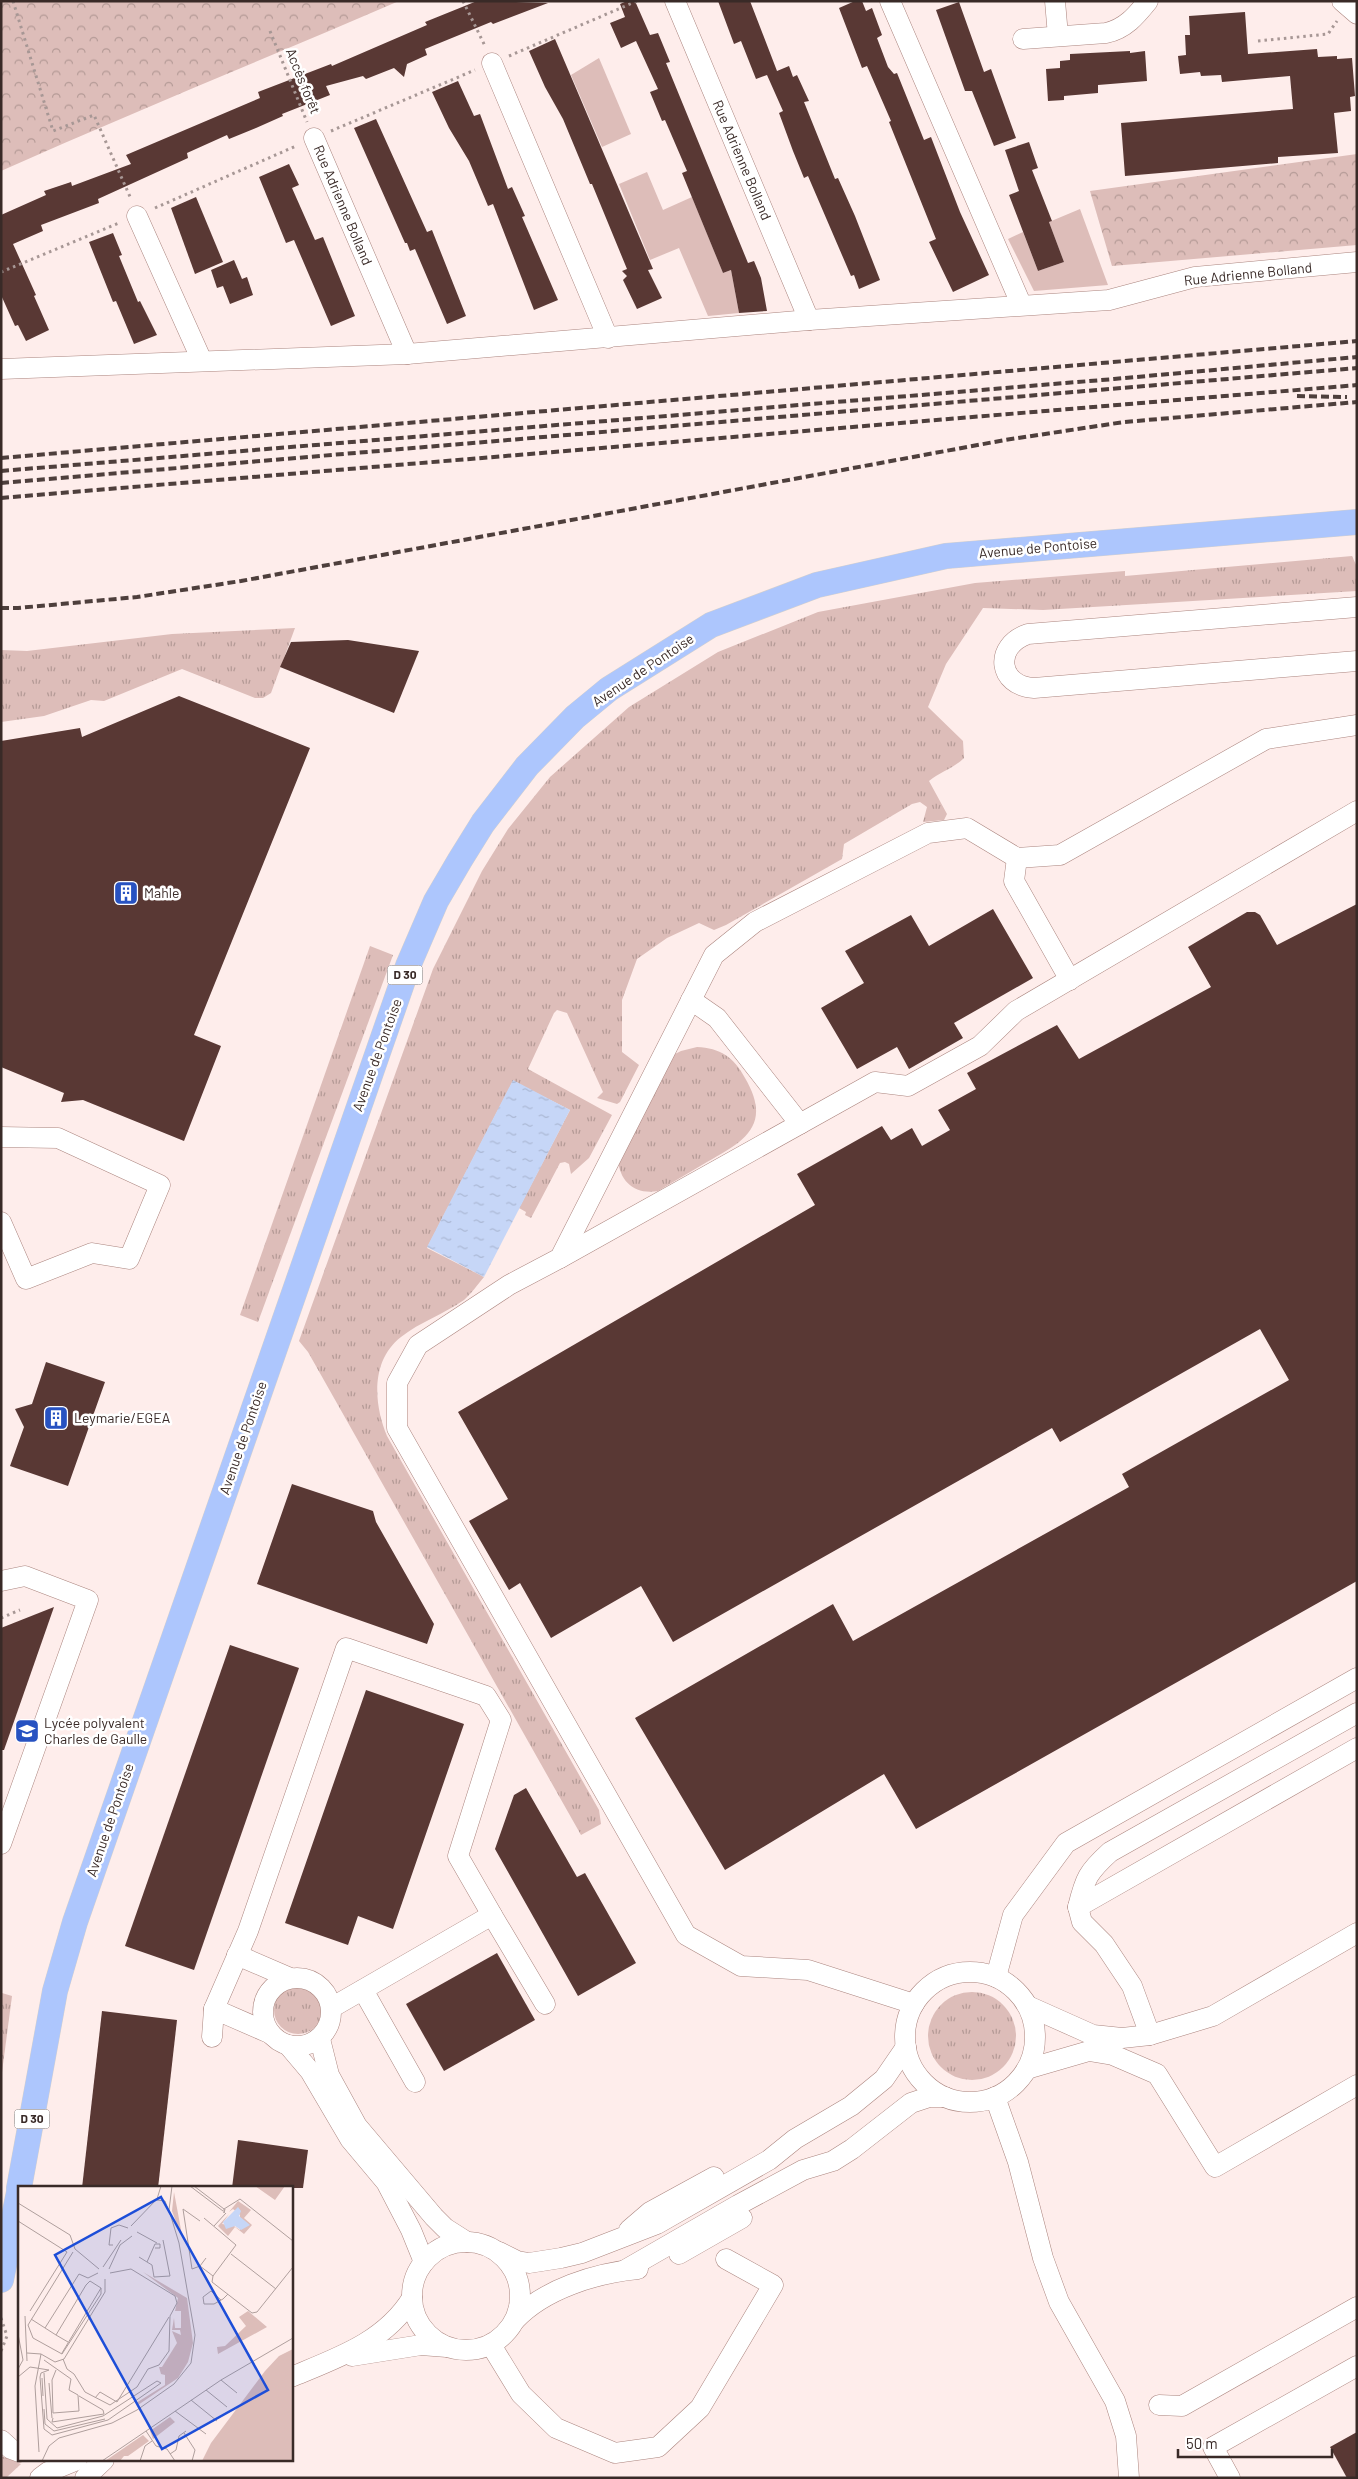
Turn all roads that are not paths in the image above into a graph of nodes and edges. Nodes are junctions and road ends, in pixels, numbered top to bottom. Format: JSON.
{"nodes":[{"id":1,"x":675,"y":1,"type":"edge"},
{"id":2,"x":890,"y":1,"type":"edge"},
{"id":3,"x":1055,"y":1,"type":"edge"},
{"id":4,"x":1148,"y":1,"type":"edge"},
{"id":5,"x":1058,"y":36,"type":"junction"},
{"id":6,"x":1023,"y":39,"type":"dead end"},
{"id":7,"x":492,"y":63,"type":"road end"},
{"id":8,"x":314,"y":138,"type":"road end"},
{"id":9,"x":138,"y":216,"type":"road end"},
{"id":10,"x":1357,"y":262,"type":"edge"},
{"id":11,"x":1021,"y":304,"type":"junction"},
{"id":12,"x":809,"y":320,"type":"junction"},
{"id":13,"x":608,"y":338,"type":"junction"},
{"id":14,"x":407,"y":354,"type":"junction"},
{"id":15,"x":202,"y":361,"type":"junction"},
{"id":16,"x":1,"y":369,"type":"edge"},
{"id":17,"x":1357,"y":522,"type":"edge"},
{"id":18,"x":1357,"y":607,"type":"edge"},
{"id":19,"x":1357,"y":661,"type":"edge"},
{"id":20,"x":1357,"y":725,"type":"edge"},
{"id":21,"x":1357,"y":811,"type":"edge"},
{"id":22,"x":1017,"y":858,"type":"junction"},
{"id":23,"x":1070,"y":980,"type":"junction"},
{"id":24,"x":691,"y":1000,"type":"junction"},
{"id":25,"x":800,"y":1124,"type":"junction"},
{"id":26,"x":1,"y":1137,"type":"edge"},
{"id":27,"x":1,"y":1222,"type":"edge"},
{"id":28,"x":560,"y":1258,"type":"junction"},
{"id":29,"x":1,"y":1581,"type":"edge"},
{"id":30,"x":1357,"y":1678,"type":"edge"},
{"id":31,"x":1357,"y":1713,"type":"edge"},
{"id":32,"x":1357,"y":1748,"type":"edge"},
{"id":33,"x":1,"y":1844,"type":"edge"},
{"id":34,"x":1078,"y":1907,"type":"junction"},
{"id":35,"x":492,"y":1915,"type":"junction"},
{"id":36,"x":1357,"y":1933,"type":"edge"},
{"id":37,"x":237,"y":1955,"type":"junction"},
{"id":38,"x":996,"y":1977,"type":"junction"},
{"id":39,"x":290,"y":1978,"type":"junction"},
{"id":40,"x":363,"y":1990,"type":"junction"},
{"id":41,"x":545,"y":2004,"type":"dead end"},
{"id":42,"x":914,"y":2004,"type":"junction"},
{"id":43,"x":1028,"y":2006,"type":"junction"},
{"id":44,"x":331,"y":2008,"type":"junction"},
{"id":45,"x":214,"y":2009,"type":"junction"},
{"id":46,"x":269,"y":2033,"type":"junction"},
{"id":47,"x":1150,"y":2035,"type":"junction"},
{"id":48,"x":212,"y":2036,"type":"dead end"},
{"id":49,"x":320,"y":2039,"type":"junction"},
{"id":50,"x":288,"y":2045,"type":"junction"},
{"id":51,"x":906,"y":2047,"type":"junction"},
{"id":52,"x":1027,"y":2069,"type":"junction"},
{"id":53,"x":416,"y":2082,"type":"dead end"},
{"id":54,"x":1357,"y":2085,"type":"edge"},
{"id":55,"x":945,"y":2097,"type":"junction"},
{"id":56,"x":995,"y":2097,"type":"junction"},
{"id":57,"x":19,"y":2186,"type":"edge"},
{"id":58,"x":18,"y":2197,"type":"edge"},
{"id":59,"x":467,"y":2242,"type":"junction"},
{"id":60,"x":498,"y":2252,"type":"junction"},
{"id":61,"x":726,"y":2259,"type":"dead end"},
{"id":62,"x":424,"y":2262,"type":"junction"},
{"id":63,"x":1,"y":2280,"type":"edge"},
{"id":64,"x":412,"y":2298,"type":"junction"},
{"id":65,"x":1357,"y":2307,"type":"edge"},
{"id":66,"x":515,"y":2320,"type":"junction"},
{"id":67,"x":491,"y":2345,"type":"junction"},
{"id":68,"x":447,"y":2347,"type":"junction"},
{"id":69,"x":335,"y":2359,"type":"junction"},
{"id":70,"x":1357,"y":2366,"type":"edge"},
{"id":71,"x":292,"y":2377,"type":"edge"},
{"id":72,"x":1159,"y":2405,"type":"dead end"},
{"id":73,"x":1,"y":2440,"type":"edge"},
{"id":74,"x":18,"y":2452,"type":"edge"},
{"id":75,"x":102,"y":2462,"type":"edge"},
{"id":76,"x":59,"y":2463,"type":"edge"},
{"id":77,"x":40,"y":2478,"type":"edge"},
{"id":78,"x":85,"y":2478,"type":"edge"},
{"id":79,"x":1129,"y":2478,"type":"edge"},
{"id":80,"x":1230,"y":2478,"type":"edge"}],
"edges":[{"from":1,"to":12,"type":"street","name":"Rue Adrienne Bolland"},
{"from":2,"to":11,"type":"street"},
{"from":3,"to":5,"type":"street"},
{"from":4,"to":5,"type":"street"},
{"from":5,"to":6,"type":"street"},
{"from":7,"to":13,"type":"street"},
{"from":8,"to":14,"type":"street","name":"Rue Adrienne Bolland"},
{"from":9,"to":15,"type":"street"},
{"from":10,"to":11,"type":"street","name":"Rue Adrienne Bolland"},
{"from":11,"to":12,"type":"street","name":"Rue Adrienne Bolland"},
{"from":12,"to":13,"type":"street","name":"Rue Adrienne Bolland"},
{"from":13,"to":14,"type":"street","name":"Rue Adrienne Bolland"},
{"from":14,"to":15,"type":"street","name":"Rue Adrienne Bolland"},
{"from":15,"to":16,"type":"street","name":"Rue Adrienne Bolland"},
{"from":17,"to":57,"type":"main road","name":"Avenue de Pontoise","number":"D 30"},
{"from":18,"to":19,"type":"street"},
{"from":20,"to":22,"type":"street"},
{"from":21,"to":23,"type":"street"},
{"from":22,"to":23,"type":"street"},
{"from":22,"to":24,"type":"street"},
{"from":23,"to":25,"type":"street"},
{"from":24,"to":25,"type":"street"},
{"from":24,"to":28,"type":"street"},
{"from":25,"to":28,"type":"street"},
{"from":26,"to":27,"type":"street"},
{"from":28,"to":42,"type":"street"},
{"from":29,"to":33,"type":"street"},
{"from":30,"to":38,"type":"street"},
{"from":31,"to":34,"type":"street"},
{"from":32,"to":34,"type":"street"},
{"from":34,"to":47,"type":"street"},
{"from":35,"to":37,"type":"street"},
{"from":35,"to":40,"type":"street"},
{"from":35,"to":41,"type":"street"},
{"from":36,"to":47,"type":"street"},
{"from":37,"to":39,"type":"street"},
{"from":37,"to":45,"type":"street"},
{"from":38,"to":42,"type":"street"},
{"from":38,"to":43,"type":"street"},
{"from":39,"to":44,"type":"street"},
{"from":39,"to":46,"type":"street"},
{"from":40,"to":44,"type":"street"},
{"from":40,"to":53,"type":"street"},
{"from":42,"to":51,"type":"street"},
{"from":43,"to":47,"type":"street"},
{"from":43,"to":52,"type":"street"},
{"from":44,"to":49,"type":"street"},
{"from":45,"to":46,"type":"street"},
{"from":45,"to":48,"type":"street"},
{"from":46,"to":50,"type":"street"},
{"from":49,"to":50,"type":"street"},
{"from":49,"to":59,"type":"street"},
{"from":50,"to":62,"type":"street"},
{"from":51,"to":55,"type":"street"},
{"from":51,"to":60,"type":"street"},
{"from":52,"to":54,"type":"street"},
{"from":52,"to":56,"type":"street"},
{"from":55,"to":56,"type":"street"},
{"from":55,"to":66,"type":"street"},
{"from":56,"to":79,"type":"street"},
{"from":58,"to":63,"type":"main road"},
{"from":59,"to":60,"type":"street"},
{"from":59,"to":62,"type":"street"},
{"from":60,"to":66,"type":"street"},
{"from":61,"to":67,"type":"street"},
{"from":62,"to":64,"type":"street"},
{"from":64,"to":68,"type":"street"},
{"from":64,"to":69,"type":"street"},
{"from":65,"to":72,"type":"street"},
{"from":66,"to":67,"type":"street"},
{"from":67,"to":68,"type":"street"},
{"from":68,"to":69,"type":"street"},
{"from":69,"to":71,"type":"street"},
{"from":70,"to":80,"type":"street"},
{"from":73,"to":74,"type":"street"},
{"from":75,"to":78,"type":"street"},
{"from":76,"to":77,"type":"street"}]}
